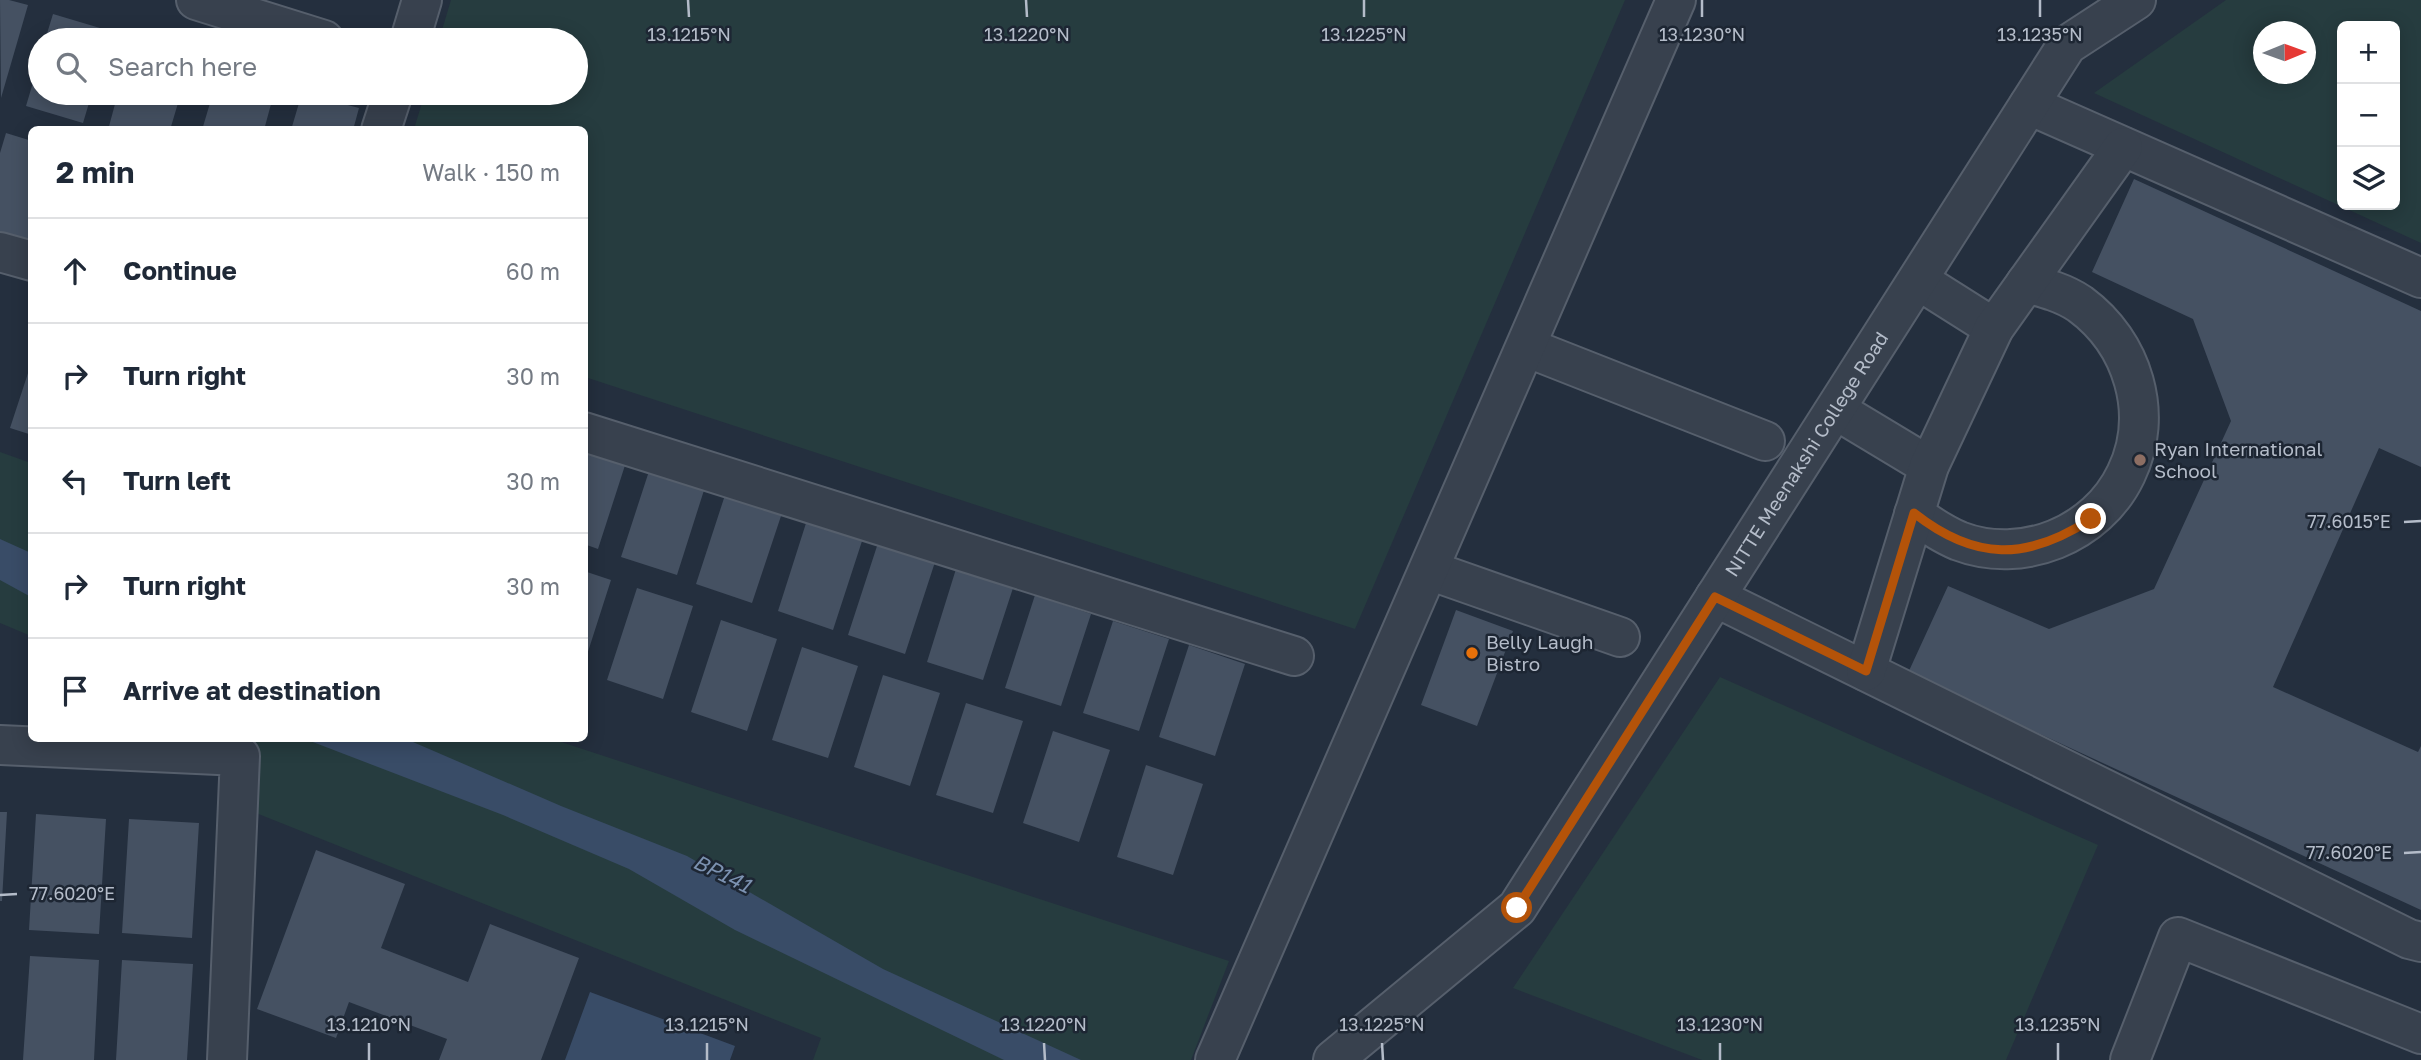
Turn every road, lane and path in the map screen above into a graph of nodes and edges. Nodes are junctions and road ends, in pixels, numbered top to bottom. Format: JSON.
{"nodes":[{"id":1,"x":196,"y":0,"type":"edge"},
{"id":2,"x":422,"y":0,"type":"edge"},
{"id":3,"x":1676,"y":0,"type":"edge"},
{"id":4,"x":2136,"y":0,"type":"edge"},
{"id":5,"x":286,"y":28,"type":"edge"},
{"id":6,"x":414,"y":28,"type":"edge"},
{"id":7,"x":389,"y":105,"type":"edge"},
{"id":8,"x":2029,"y":105,"type":"junction"},
{"id":9,"x":382,"y":126,"type":"edge"},
{"id":10,"x":2123,"y":147,"type":"junction"},
{"id":11,"x":0,"y":252,"type":"edge"},
{"id":12,"x":28,"y":260,"type":"edge"},
{"id":13,"x":2421,"y":278,"type":"edge"},
{"id":14,"x":1918,"y":280,"type":"junction"},
{"id":15,"x":2026,"y":283,"type":"junction"},
{"id":16,"x":1994,"y":328,"type":"junction"},
{"id":17,"x":1525,"y":347,"type":"junction"},
{"id":18,"x":1836,"y":410,"type":"junction"},
{"id":19,"x":588,"y":433,"type":"edge"},
{"id":20,"x":1765,"y":441,"type":"dead end"},
{"id":21,"x":1929,"y":466,"type":"junction"},
{"id":22,"x":1914,"y":513,"type":"junction"},
{"id":23,"x":1429,"y":570,"type":"junction"},
{"id":24,"x":1715,"y":597,"type":"junction"},
{"id":25,"x":1620,"y":637,"type":"dead end"},
{"id":26,"x":1294,"y":656,"type":"dead end"},
{"id":27,"x":1866,"y":671,"type":"junction"},
{"id":28,"x":0,"y":746,"type":"edge"},
{"id":29,"x":2421,"y":942,"type":"edge"},
{"id":30,"x":2421,"y":1034,"type":"edge"},
{"id":31,"x":227,"y":1060,"type":"edge"},
{"id":32,"x":1215,"y":1060,"type":"edge"},
{"id":33,"x":1333,"y":1060,"type":"edge"},
{"id":34,"x":2130,"y":1060,"type":"edge"}],
"edges":[{"from":1,"to":5,"type":"street"},
{"from":2,"to":6,"type":"street"},
{"from":3,"to":17,"type":"street"},
{"from":4,"to":8,"type":"street","name":"NITTE Meenakshi College Road"},
{"from":7,"to":9,"type":"street"},
{"from":8,"to":10,"type":"street"},
{"from":8,"to":14,"type":"street","name":"NITTE Meenakshi College Road"},
{"from":10,"to":13,"type":"street"},
{"from":10,"to":15,"type":"street"},
{"from":11,"to":12,"type":"street"},
{"from":14,"to":16,"type":"street"},
{"from":14,"to":18,"type":"street","name":"NITTE Meenakshi College Road"},
{"from":15,"to":16,"type":"street"},
{"from":15,"to":22,"type":"street"},
{"from":16,"to":21,"type":"street"},
{"from":17,"to":20,"type":"street"},
{"from":17,"to":23,"type":"street"},
{"from":18,"to":21,"type":"street"},
{"from":18,"to":24,"type":"street","name":"NITTE Meenakshi College Road"},
{"from":19,"to":26,"type":"street"},
{"from":21,"to":22,"type":"street"},
{"from":22,"to":27,"type":"street"},
{"from":23,"to":25,"type":"street"},
{"from":23,"to":32,"type":"street"},
{"from":24,"to":27,"type":"street"},
{"from":24,"to":33,"type":"street","name":"NITTE Meenakshi College Road"},
{"from":27,"to":29,"type":"street"},
{"from":28,"to":31,"type":"street"},
{"from":30,"to":34,"type":"street"}]}
